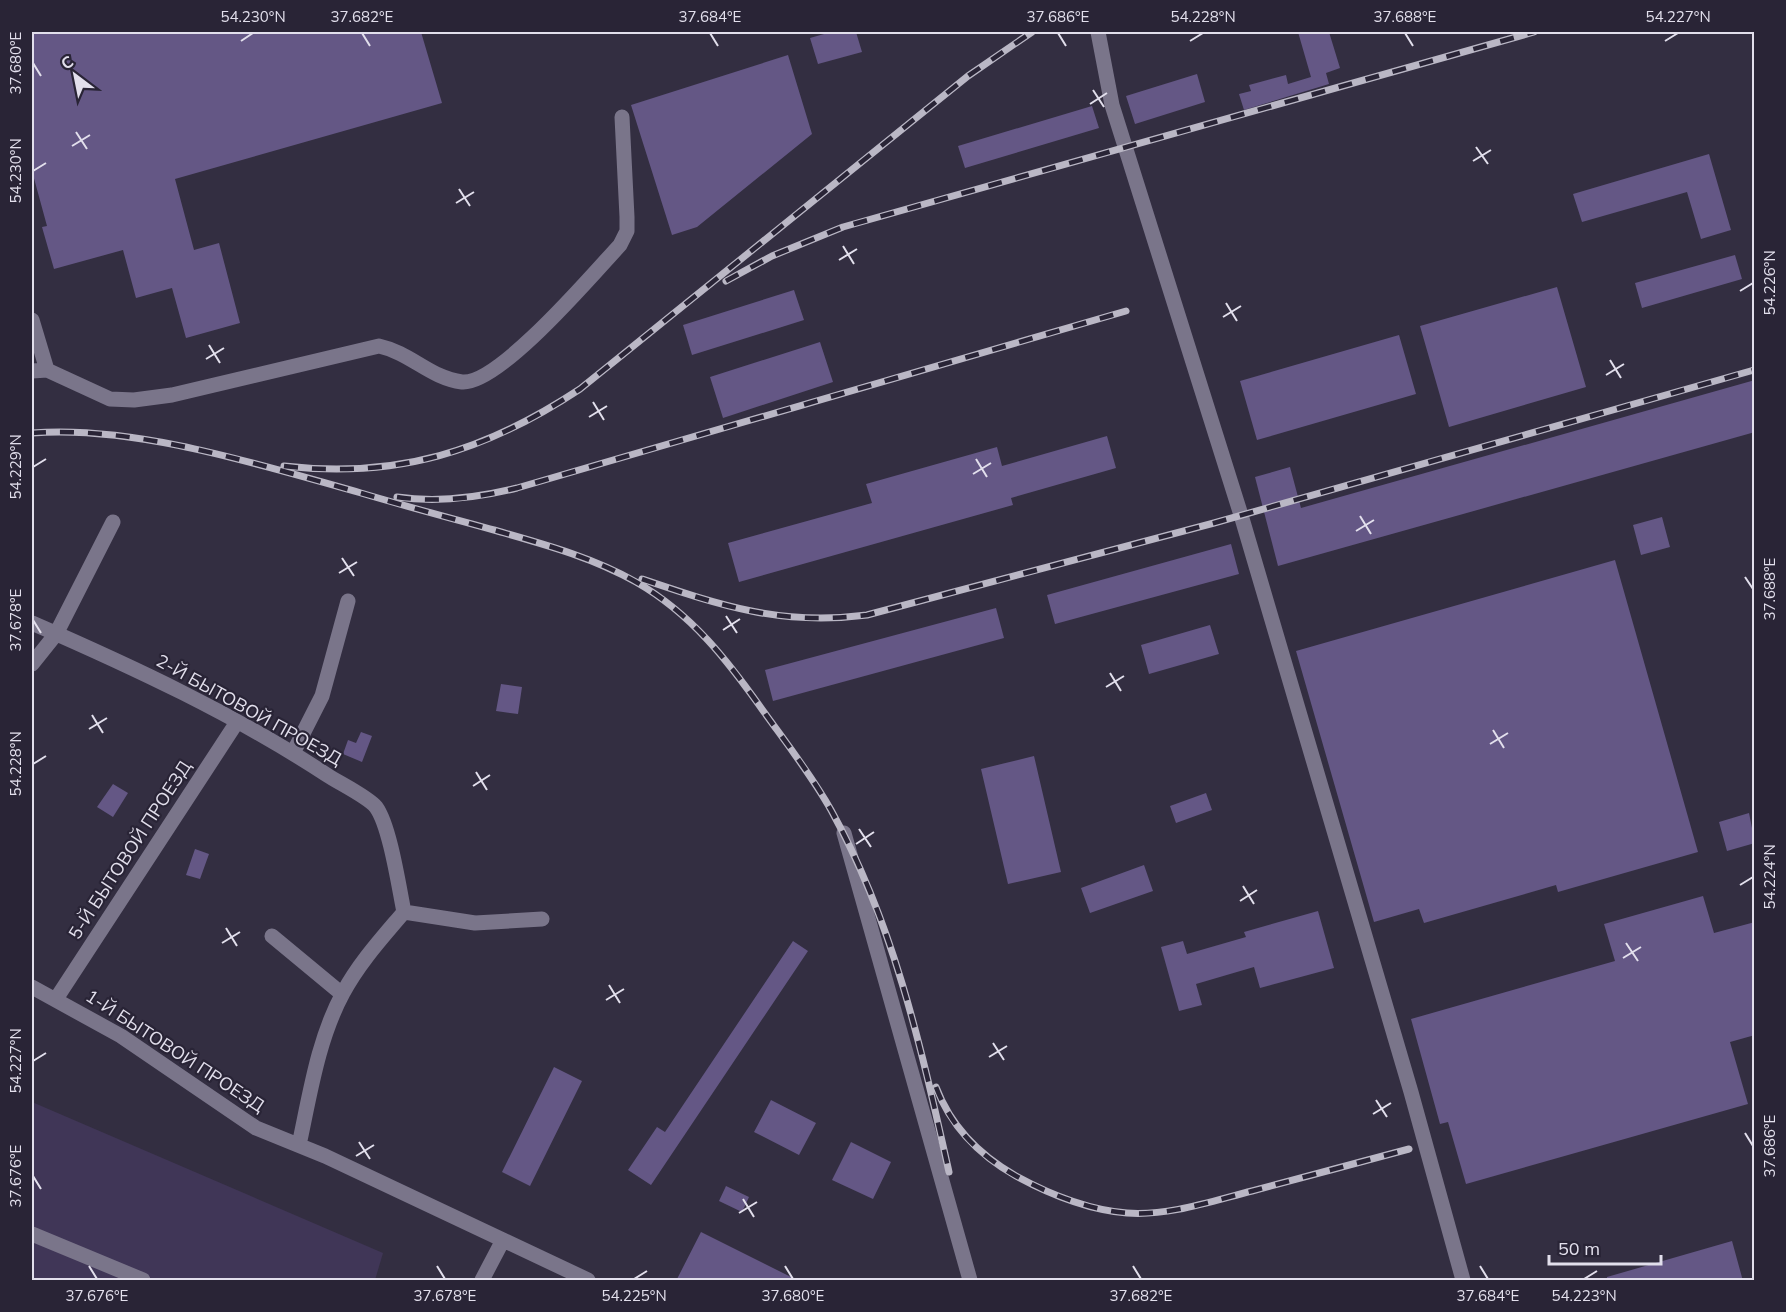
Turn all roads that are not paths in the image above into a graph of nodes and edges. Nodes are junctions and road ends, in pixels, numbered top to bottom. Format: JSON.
{"nodes":[{"id":1,"x":1098,"y":32,"type":"edge"},
{"id":2,"x":622,"y":117,"type":"dead end"},
{"id":3,"x":32,"y":320,"type":"edge"},
{"id":4,"x":39,"y":371,"type":"edge"},
{"id":5,"x":113,"y":522,"type":"dead end"},
{"id":6,"x":348,"y":601,"type":"dead end"},
{"id":7,"x":32,"y":623,"type":"edge"},
{"id":8,"x":56,"y":634,"type":"junction"},
{"id":9,"x":32,"y":664,"type":"edge"},
{"id":10,"x":237,"y":722,"type":"junction"},
{"id":11,"x":293,"y":753,"type":"junction"},
{"id":12,"x":844,"y":833,"type":"dead end"},
{"id":13,"x":404,"y":912,"type":"junction"},
{"id":14,"x":542,"y":919,"type":"dead end"},
{"id":15,"x":272,"y":936,"type":"dead end"},
{"id":16,"x":32,"y":987,"type":"edge"},
{"id":17,"x":342,"y":994,"type":"junction"},
{"id":18,"x":56,"y":999,"type":"junction"},
{"id":19,"x":299,"y":1145,"type":"junction"},
{"id":20,"x":32,"y":1234,"type":"edge"},
{"id":21,"x":503,"y":1240,"type":"junction"},
{"id":22,"x":143,"y":1281,"type":"edge"},
{"id":23,"x":482,"y":1281,"type":"edge"},
{"id":24,"x":588,"y":1281,"type":"edge"},
{"id":25,"x":970,"y":1281,"type":"edge"},
{"id":26,"x":1463,"y":1281,"type":"edge"}],
"edges":[{"from":1,"to":26,"type":"street"},
{"from":2,"to":4,"type":"street"},
{"from":3,"to":4,"type":"street"},
{"from":5,"to":8,"type":"street"},
{"from":6,"to":11,"type":"street"},
{"from":7,"to":8,"type":"street","name":"2-Й БЫТОВОЙ ПРОЕЗД"},
{"from":8,"to":9,"type":"street"},
{"from":8,"to":10,"type":"street","name":"2-Й БЫТОВОЙ ПРОЕЗД"},
{"from":10,"to":11,"type":"street","name":"2-Й БЫТОВОЙ ПРОЕЗД"},
{"from":10,"to":18,"type":"street","name":"5-Й БЫТОВОЙ ПРОЕЗД"},
{"from":11,"to":13,"type":"street","name":"2-Й БЫТОВОЙ ПРОЕЗД"},
{"from":12,"to":25,"type":"street"},
{"from":13,"to":14,"type":"street"},
{"from":13,"to":17,"type":"street"},
{"from":15,"to":17,"type":"street"},
{"from":16,"to":18,"type":"street","name":"1-Й БЫТОВОЙ ПРОЕЗД"},
{"from":17,"to":19,"type":"street"},
{"from":18,"to":19,"type":"street","name":"1-Й БЫТОВОЙ ПРОЕЗД"},
{"from":19,"to":21,"type":"street","name":"1-Й БЫТОВОЙ ПРОЕЗД"},
{"from":20,"to":22,"type":"street"},
{"from":21,"to":23,"type":"street"},
{"from":21,"to":24,"type":"street","name":"1-Й БЫТОВОЙ ПРОЕЗД"}]}
